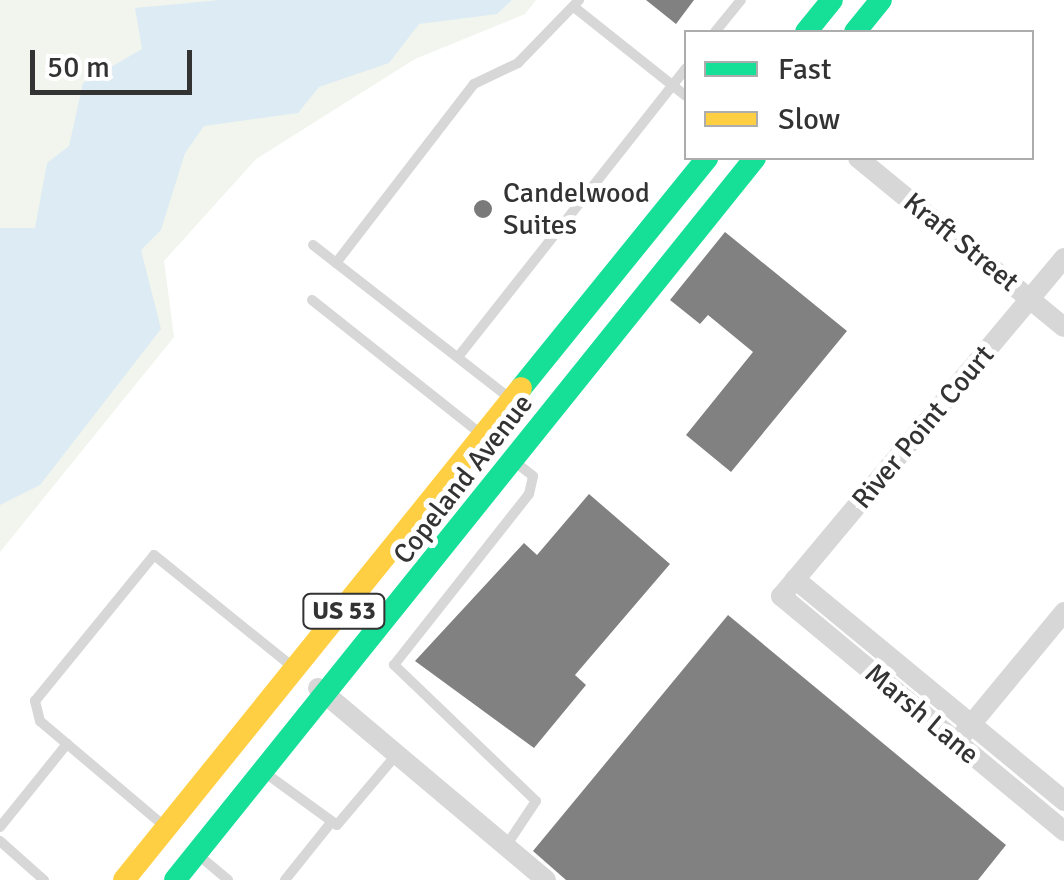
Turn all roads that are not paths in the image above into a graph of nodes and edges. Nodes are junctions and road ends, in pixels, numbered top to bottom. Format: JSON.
{"nodes":[{"id":1,"x":741,"y":0,"type":"edge"},
{"id":2,"x":832,"y":0,"type":"edge"},
{"id":3,"x":880,"y":0,"type":"edge"},
{"id":4,"x":576,"y":3,"type":"edge"},
{"id":5,"x":717,"y":30,"type":"edge"},
{"id":6,"x":808,"y":30,"type":"edge"},
{"id":7,"x":857,"y":30,"type":"edge"},
{"id":8,"x":684,"y":71,"type":"edge"},
{"id":9,"x":674,"y":84,"type":"junction"},
{"id":10,"x":684,"y":94,"type":"edge"},
{"id":11,"x":705,"y":160,"type":"edge"},
{"id":12,"x":730,"y":160,"type":"edge"},
{"id":13,"x":753,"y":160,"type":"edge"},
{"id":14,"x":860,"y":160,"type":"edge"},
{"id":15,"x":313,"y":244,"type":"dead end"},
{"id":16,"x":1064,"y":258,"type":"edge"},
{"id":17,"x":336,"y":262,"type":"junction"},
{"id":18,"x":663,"y":270,"type":"junction"},
{"id":19,"x":1030,"y":299,"type":"junction"},
{"id":20,"x":312,"y":300,"type":"dead end"},
{"id":21,"x":1064,"y":327,"type":"edge"},
{"id":22,"x":458,"y":357,"type":"junction"},
{"id":23,"x":515,"y":402,"type":"junction"},
{"id":24,"x":545,"y":425,"type":"junction"},
{"id":25,"x":486,"y":438,"type":"junction"},
{"id":26,"x":515,"y":462,"type":"junction"},
{"id":27,"x":795,"y":579,"type":"junction"},
{"id":28,"x":781,"y":596,"type":"joint"},
{"id":29,"x":1064,"y":612,"type":"edge"},
{"id":30,"x":296,"y":670,"type":"junction"},
{"id":31,"x":328,"y":697,"type":"junction"},
{"id":32,"x":971,"y":725,"type":"junction"},
{"id":33,"x":956,"y":742,"type":"junction"},
{"id":34,"x":67,"y":744,"type":"junction"},
{"id":35,"x":396,"y":754,"type":"junction"},
{"id":36,"x":264,"y":772,"type":"junction"},
{"id":37,"x":1064,"y":802,"type":"edge"},
{"id":38,"x":329,"y":824,"type":"junction"},
{"id":39,"x":0,"y":826,"type":"edge"},
{"id":40,"x":167,"y":828,"type":"junction"},
{"id":41,"x":1064,"y":830,"type":"edge"},
{"id":42,"x":0,"y":841,"type":"edge"},
{"id":43,"x":506,"y":846,"type":"junction"},
{"id":44,"x":197,"y":854,"type":"junction"},
{"id":45,"x":126,"y":877,"type":"edge"},
{"id":46,"x":44,"y":880,"type":"edge"},
{"id":47,"x":176,"y":880,"type":"edge"},
{"id":48,"x":228,"y":880,"type":"edge"},
{"id":49,"x":284,"y":880,"type":"edge"},
{"id":50,"x":546,"y":880,"type":"edge"}],
"edges":[{"from":1,"to":5,"type":"lane"},
{"from":2,"to":6,"type":"highway"},
{"from":3,"to":7,"type":"highway"},
{"from":4,"to":9,"type":"lane"},
{"from":4,"to":17,"type":"lane"},
{"from":8,"to":9,"type":"lane"},
{"from":9,"to":10,"type":"lane"},
{"from":9,"to":22,"type":"lane"},
{"from":11,"to":23,"type":"highway","name":"Copeland Avenue","number":"US 53"},
{"from":12,"to":18,"type":"highway"},
{"from":13,"to":18,"type":"highway","name":"Copeland Avenue","number":"US 53"},
{"from":14,"to":19,"type":"street","name":"Kraft Street"},
{"from":15,"to":17,"type":"lane"},
{"from":16,"to":19,"type":"street","name":"River Point Court"},
{"from":17,"to":22,"type":"lane"},
{"from":18,"to":24,"type":"highway","name":"Copeland Avenue","number":"US 53"},
{"from":19,"to":21,"type":"street","name":"Kraft Street"},
{"from":19,"to":27,"type":"street","name":"River Point Court"},
{"from":20,"to":25,"type":"lane"},
{"from":22,"to":23,"type":"lane"},
{"from":23,"to":24,"type":"lane"},
{"from":23,"to":25,"type":"highway","name":"Copeland Avenue","number":"US 53"},
{"from":24,"to":26,"type":"highway","name":"Copeland Avenue","number":"US 53"},
{"from":25,"to":26,"type":"lane"},
{"from":25,"to":30,"type":"highway","name":"Copeland Avenue","number":"US 53"},
{"from":26,"to":31,"type":"highway","name":"Copeland Avenue","number":"US 53"},
{"from":26,"to":43,"type":"lane"},
{"from":27,"to":28,"type":"street","name":"River Point Court"},
{"from":27,"to":32,"type":"street","name":"Marsh Lane"},
{"from":28,"to":33,"type":"street","name":"Marsh Lane"},
{"from":29,"to":32,"type":"street"},
{"from":30,"to":31,"type":"street"},
{"from":30,"to":34,"type":"lane"},
{"from":30,"to":40,"type":"highway","name":"Copeland Avenue","number":"US 53"},
{"from":31,"to":35,"type":"street"},
{"from":31,"to":36,"type":"highway","name":"Copeland Avenue","number":"US 53"},
{"from":32,"to":33,"type":"street"},
{"from":32,"to":37,"type":"street","name":"Marsh Lane"},
{"from":33,"to":41,"type":"street","name":"Marsh Lane"},
{"from":34,"to":39,"type":"lane"},
{"from":34,"to":40,"type":"lane"},
{"from":35,"to":38,"type":"lane"},
{"from":35,"to":43,"type":"street"},
{"from":36,"to":38,"type":"lane"},
{"from":36,"to":44,"type":"highway","name":"Copeland Avenue","number":"US 53"},
{"from":38,"to":49,"type":"lane"},
{"from":40,"to":44,"type":"lane"},
{"from":40,"to":45,"type":"highway","name":"Copeland Avenue","number":"US 53"},
{"from":42,"to":46,"type":"lane"},
{"from":43,"to":50,"type":"street"},
{"from":44,"to":47,"type":"highway","name":"Copeland Avenue","number":"US 53"},
{"from":44,"to":48,"type":"lane"}]}
